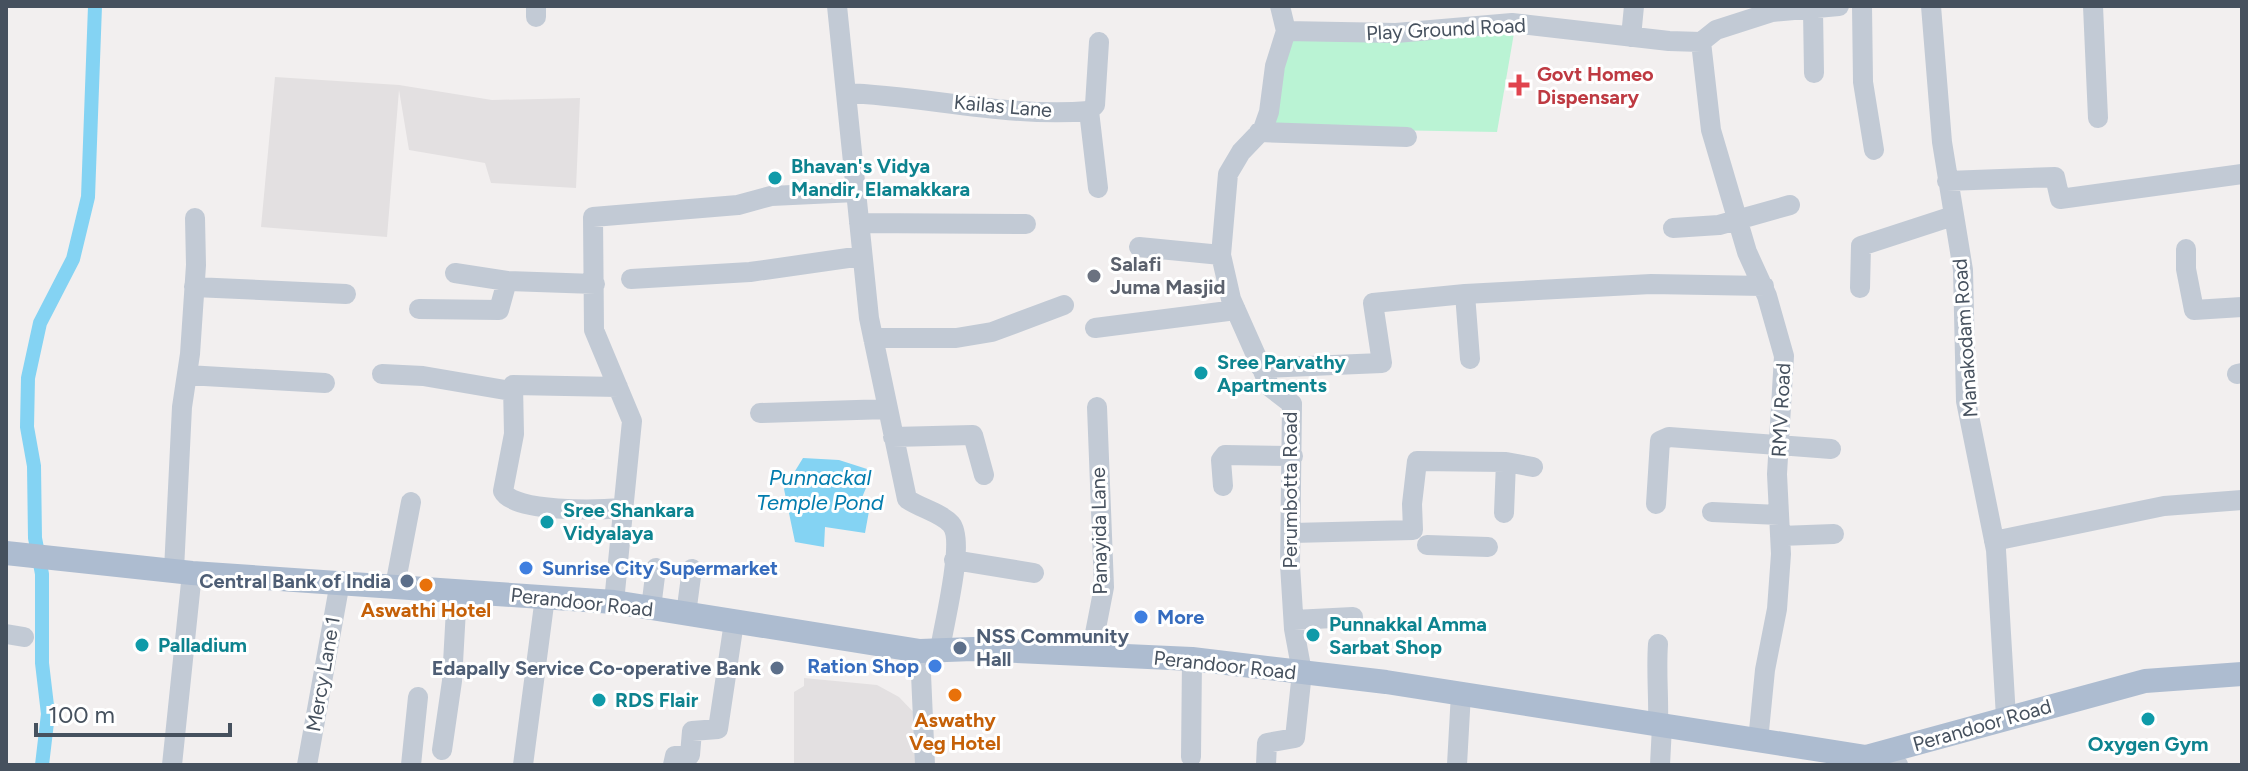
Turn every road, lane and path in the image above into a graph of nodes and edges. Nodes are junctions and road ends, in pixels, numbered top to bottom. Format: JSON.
{"nodes":[{"id":1,"x":837,"y":6,"type":"edge"},
{"id":2,"x":1280,"y":6,"type":"edge"},
{"id":3,"x":1634,"y":6,"type":"edge"},
{"id":4,"x":1839,"y":6,"type":"edge"},
{"id":5,"x":1862,"y":6,"type":"edge"},
{"id":6,"x":1931,"y":6,"type":"edge"},
{"id":7,"x":2093,"y":6,"type":"edge"},
{"id":8,"x":1805,"y":9,"type":"edge"},
{"id":9,"x":1521,"y":15,"type":"edge"},
{"id":10,"x":1468,"y":16,"type":"edge"},
{"id":11,"x":1286,"y":31,"type":"junction"},
{"id":12,"x":1631,"y":37,"type":"junction"},
{"id":13,"x":1099,"y":42,"type":"dead end"},
{"id":14,"x":1701,"y":42,"type":"junction"},
{"id":15,"x":1814,"y":73,"type":"dead end"},
{"id":16,"x":846,"y":93,"type":"junction"},
{"id":17,"x":1089,"y":111,"type":"junction"},
{"id":18,"x":2098,"y":118,"type":"dead end"},
{"id":19,"x":1259,"y":132,"type":"junction"},
{"id":20,"x":1407,"y":137,"type":"dead end"},
{"id":21,"x":1874,"y":150,"type":"dead end"},
{"id":22,"x":2242,"y":174,"type":"edge"},
{"id":23,"x":1947,"y":181,"type":"junction"},
{"id":24,"x":1098,"y":188,"type":"dead end"},
{"id":25,"x":856,"y":192,"type":"junction"},
{"id":26,"x":1790,"y":205,"type":"dead end"},
{"id":27,"x":1953,"y":216,"type":"junction"},
{"id":28,"x":195,"y":218,"type":"dead end"},
{"id":29,"x":1738,"y":219,"type":"junction"},
{"id":30,"x":859,"y":223,"type":"junction"},
{"id":31,"x":1026,"y":224,"type":"dead end"},
{"id":32,"x":1673,"y":228,"type":"dead end"},
{"id":33,"x":1139,"y":247,"type":"dead end"},
{"id":34,"x":2186,"y":249,"type":"dead end"},
{"id":35,"x":1221,"y":255,"type":"junction"},
{"id":36,"x":862,"y":256,"type":"junction"},
{"id":37,"x":455,"y":273,"type":"dead end"},
{"id":38,"x":631,"y":279,"type":"dead end"},
{"id":39,"x":507,"y":281,"type":"junction"},
{"id":40,"x":595,"y":284,"type":"junction"},
{"id":41,"x":1764,"y":286,"type":"junction"},
{"id":42,"x":194,"y":287,"type":"junction"},
{"id":43,"x":1860,"y":288,"type":"dead end"},
{"id":44,"x":346,"y":294,"type":"dead end"},
{"id":45,"x":1465,"y":294,"type":"junction"},
{"id":46,"x":1064,"y":305,"type":"dead end"},
{"id":47,"x":2242,"y":307,"type":"edge"},
{"id":48,"x":419,"y":309,"type":"dead end"},
{"id":49,"x":1236,"y":310,"type":"junction"},
{"id":50,"x":1095,"y":328,"type":"dead end"},
{"id":51,"x":873,"y":338,"type":"junction"},
{"id":52,"x":1470,"y":359,"type":"dead end"},
{"id":53,"x":1261,"y":368,"type":"junction"},
{"id":54,"x":382,"y":374,"type":"dead end"},
{"id":55,"x":187,"y":375,"type":"junction"},
{"id":56,"x":325,"y":383,"type":"dead end"},
{"id":57,"x":618,"y":387,"type":"junction"},
{"id":58,"x":511,"y":391,"type":"junction"},
{"id":59,"x":1097,"y":407,"type":"dead end"},
{"id":60,"x":888,"y":409,"type":"junction"},
{"id":61,"x":760,"y":413,"type":"dead end"},
{"id":62,"x":893,"y":437,"type":"junction"},
{"id":63,"x":1779,"y":443,"type":"junction"},
{"id":64,"x":1831,"y":449,"type":"dead end"},
{"id":65,"x":1293,"y":456,"type":"junction"},
{"id":66,"x":1506,"y":462,"type":"junction"},
{"id":67,"x":1533,"y":467,"type":"dead end"},
{"id":68,"x":984,"y":475,"type":"dead end"},
{"id":69,"x":1223,"y":486,"type":"dead end"},
{"id":70,"x":2242,"y":500,"type":"edge"},
{"id":71,"x":411,"y":502,"type":"dead end"},
{"id":72,"x":1656,"y":504,"type":"dead end"},
{"id":73,"x":622,"y":508,"type":"junction"},
{"id":74,"x":1712,"y":512,"type":"dead end"},
{"id":75,"x":1504,"y":513,"type":"dead end"},
{"id":76,"x":1779,"y":525,"type":"junction"},
{"id":77,"x":1292,"y":533,"type":"junction"},
{"id":78,"x":1834,"y":534,"type":"dead end"},
{"id":79,"x":1994,"y":541,"type":"junction"},
{"id":80,"x":1422,"y":545,"type":"junction"},
{"id":81,"x":1488,"y":547,"type":"dead end"},
{"id":82,"x":13,"y":553,"type":"edge"},
{"id":83,"x":954,"y":560,"type":"junction"},
{"id":84,"x":656,"y":568,"type":"dead end"},
{"id":85,"x":692,"y":569,"type":"dead end"},
{"id":86,"x":183,"y":572,"type":"junction"},
{"id":87,"x":1034,"y":573,"type":"dead end"},
{"id":88,"x":340,"y":582,"type":"junction"},
{"id":89,"x":395,"y":586,"type":"junction"},
{"id":90,"x":457,"y":591,"type":"junction"},
{"id":91,"x":545,"y":597,"type":"junction"},
{"id":92,"x":614,"y":602,"type":"junction"},
{"id":93,"x":651,"y":608,"type":"junction"},
{"id":94,"x":686,"y":614,"type":"junction"},
{"id":95,"x":1353,"y":617,"type":"dead end"},
{"id":96,"x":1294,"y":620,"type":"junction"},
{"id":97,"x":734,"y":622,"type":"junction"},
{"id":98,"x":1658,"y":644,"type":"dead end"},
{"id":99,"x":930,"y":650,"type":"junction"},
{"id":100,"x":1091,"y":654,"type":"junction"},
{"id":101,"x":1192,"y":659,"type":"junction"},
{"id":102,"x":1302,"y":672,"type":"junction"},
{"id":103,"x":2242,"y":674,"type":"edge"},
{"id":104,"x":1461,"y":693,"type":"junction"},
{"id":105,"x":418,"y":697,"type":"dead end"},
{"id":106,"x":2006,"y":717,"type":"junction"},
{"id":107,"x":1660,"y":726,"type":"junction"},
{"id":108,"x":1758,"y":741,"type":"junction"},
{"id":109,"x":442,"y":750,"type":"dead end"},
{"id":110,"x":1191,"y":757,"type":"dead end"},
{"id":111,"x":1866,"y":757,"type":"junction"},
{"id":112,"x":1834,"y":759,"type":"edge"},
{"id":113,"x":172,"y":765,"type":"edge"},
{"id":114,"x":307,"y":765,"type":"edge"},
{"id":115,"x":411,"y":765,"type":"edge"},
{"id":116,"x":523,"y":765,"type":"edge"},
{"id":117,"x":673,"y":765,"type":"edge"},
{"id":118,"x":925,"y":765,"type":"edge"},
{"id":119,"x":1266,"y":765,"type":"edge"},
{"id":120,"x":1457,"y":765,"type":"edge"},
{"id":121,"x":1660,"y":765,"type":"edge"},
{"id":122,"x":1898,"y":765,"type":"edge"}],
"edges":[{"from":1,"to":16,"type":"street"},
{"from":2,"to":11,"type":"street"},
{"from":3,"to":12,"type":"street"},
{"from":4,"to":8,"type":"street"},
{"from":5,"to":21,"type":"street"},
{"from":6,"to":23,"type":"street","name":"Manakodam Road"},
{"from":7,"to":18,"type":"street"},
{"from":8,"to":14,"type":"street"},
{"from":8,"to":15,"type":"street"},
{"from":9,"to":10,"type":"street","name":"Play Ground Road"},
{"from":9,"to":12,"type":"street","name":"Play Ground Road"},
{"from":10,"to":11,"type":"street","name":"Play Ground Road"},
{"from":11,"to":19,"type":"street","name":"Perumbotta Road"},
{"from":12,"to":14,"type":"street","name":"Play Ground Road"},
{"from":13,"to":17,"type":"street"},
{"from":14,"to":29,"type":"street","name":"RMV Road"},
{"from":16,"to":17,"type":"street","name":"Kailas Lane"},
{"from":16,"to":25,"type":"street"},
{"from":17,"to":24,"type":"street"},
{"from":19,"to":20,"type":"street"},
{"from":19,"to":35,"type":"street","name":"Perumbotta Road"},
{"from":22,"to":23,"type":"street"},
{"from":23,"to":27,"type":"street","name":"Manakodam Road"},
{"from":25,"to":30,"type":"street"},
{"from":25,"to":40,"type":"street"},
{"from":26,"to":29,"type":"street"},
{"from":27,"to":43,"type":"street"},
{"from":27,"to":79,"type":"street","name":"Manakodam Road"},
{"from":28,"to":42,"type":"street"},
{"from":29,"to":32,"type":"street"},
{"from":29,"to":41,"type":"street","name":"RMV Road"},
{"from":30,"to":31,"type":"street"},
{"from":30,"to":36,"type":"street"},
{"from":33,"to":35,"type":"street"},
{"from":34,"to":47,"type":"street"},
{"from":35,"to":49,"type":"street","name":"Perumbotta Road"},
{"from":36,"to":38,"type":"street"},
{"from":36,"to":51,"type":"street"},
{"from":37,"to":39,"type":"street"},
{"from":39,"to":40,"type":"street"},
{"from":39,"to":48,"type":"street"},
{"from":40,"to":57,"type":"street"},
{"from":41,"to":45,"type":"street"},
{"from":41,"to":63,"type":"street","name":"RMV Road"},
{"from":42,"to":44,"type":"street"},
{"from":42,"to":55,"type":"street"},
{"from":45,"to":52,"type":"street"},
{"from":45,"to":53,"type":"street"},
{"from":46,"to":51,"type":"street"},
{"from":49,"to":50,"type":"street"},
{"from":49,"to":53,"type":"street","name":"Perumbotta Road"},
{"from":51,"to":60,"type":"street"},
{"from":53,"to":65,"type":"street","name":"Perumbotta Road"},
{"from":54,"to":58,"type":"street"},
{"from":55,"to":56,"type":"street"},
{"from":55,"to":86,"type":"street"},
{"from":57,"to":58,"type":"street"},
{"from":57,"to":73,"type":"street"},
{"from":58,"to":73,"type":"street"},
{"from":59,"to":100,"type":"street","name":"Panayida Lane"},
{"from":60,"to":61,"type":"street"},
{"from":60,"to":62,"type":"street"},
{"from":62,"to":68,"type":"street"},
{"from":62,"to":83,"type":"street"},
{"from":63,"to":64,"type":"street"},
{"from":63,"to":72,"type":"street"},
{"from":63,"to":76,"type":"street","name":"RMV Road"},
{"from":65,"to":69,"type":"street"},
{"from":65,"to":77,"type":"street","name":"Perumbotta Road"},
{"from":66,"to":67,"type":"street"},
{"from":66,"to":75,"type":"street"},
{"from":66,"to":80,"type":"street"},
{"from":70,"to":79,"type":"street"},
{"from":71,"to":89,"type":"street"},
{"from":73,"to":92,"type":"street"},
{"from":74,"to":76,"type":"street"},
{"from":76,"to":78,"type":"street"},
{"from":76,"to":108,"type":"street","name":"RMV Road"},
{"from":77,"to":80,"type":"street"},
{"from":77,"to":96,"type":"street","name":"Perumbotta Road"},
{"from":79,"to":106,"type":"street","name":"Manakodam Road"},
{"from":80,"to":81,"type":"street"},
{"from":82,"to":86,"type":"main road","name":"Perandoor Road"},
{"from":83,"to":87,"type":"street"},
{"from":83,"to":99,"type":"street"},
{"from":84,"to":93,"type":"street"},
{"from":85,"to":94,"type":"street"},
{"from":86,"to":88,"type":"main road","name":"Perandoor Road"},
{"from":86,"to":113,"type":"street"},
{"from":88,"to":89,"type":"main road","name":"Perandoor Road"},
{"from":88,"to":114,"type":"street","name":"Mercy Lane 1"},
{"from":89,"to":90,"type":"main road","name":"Perandoor Road"},
{"from":90,"to":91,"type":"main road","name":"Perandoor Road"},
{"from":90,"to":109,"type":"street"},
{"from":91,"to":92,"type":"main road","name":"Perandoor Road"},
{"from":91,"to":116,"type":"street"},
{"from":92,"to":93,"type":"main road","name":"Perandoor Road"},
{"from":93,"to":94,"type":"main road","name":"Perandoor Road"},
{"from":94,"to":97,"type":"main road","name":"Perandoor Road"},
{"from":95,"to":96,"type":"street"},
{"from":96,"to":102,"type":"street","name":"Perumbotta Road"},
{"from":97,"to":99,"type":"main road","name":"Perandoor Road"},
{"from":97,"to":117,"type":"street"},
{"from":98,"to":107,"type":"street"},
{"from":99,"to":100,"type":"main road","name":"Perandoor Road"},
{"from":99,"to":118,"type":"street"},
{"from":100,"to":101,"type":"main road","name":"Perandoor Road"},
{"from":101,"to":102,"type":"main road","name":"Perandoor Road"},
{"from":101,"to":110,"type":"street"},
{"from":102,"to":104,"type":"main road","name":"Perandoor Road"},
{"from":102,"to":119,"type":"street","name":"Perumbotta Road"},
{"from":103,"to":106,"type":"main road","name":"Perandoor Road"},
{"from":104,"to":107,"type":"main road","name":"Perandoor Road"},
{"from":104,"to":120,"type":"street"},
{"from":105,"to":115,"type":"street"},
{"from":106,"to":111,"type":"main road","name":"Perandoor Road"},
{"from":107,"to":108,"type":"main road","name":"Perandoor Road"},
{"from":107,"to":121,"type":"street"},
{"from":108,"to":112,"type":"main road","name":"Perandoor Road"},
{"from":111,"to":112,"type":"main road","name":"Perandoor Road"},
{"from":111,"to":122,"type":"street"}]}
